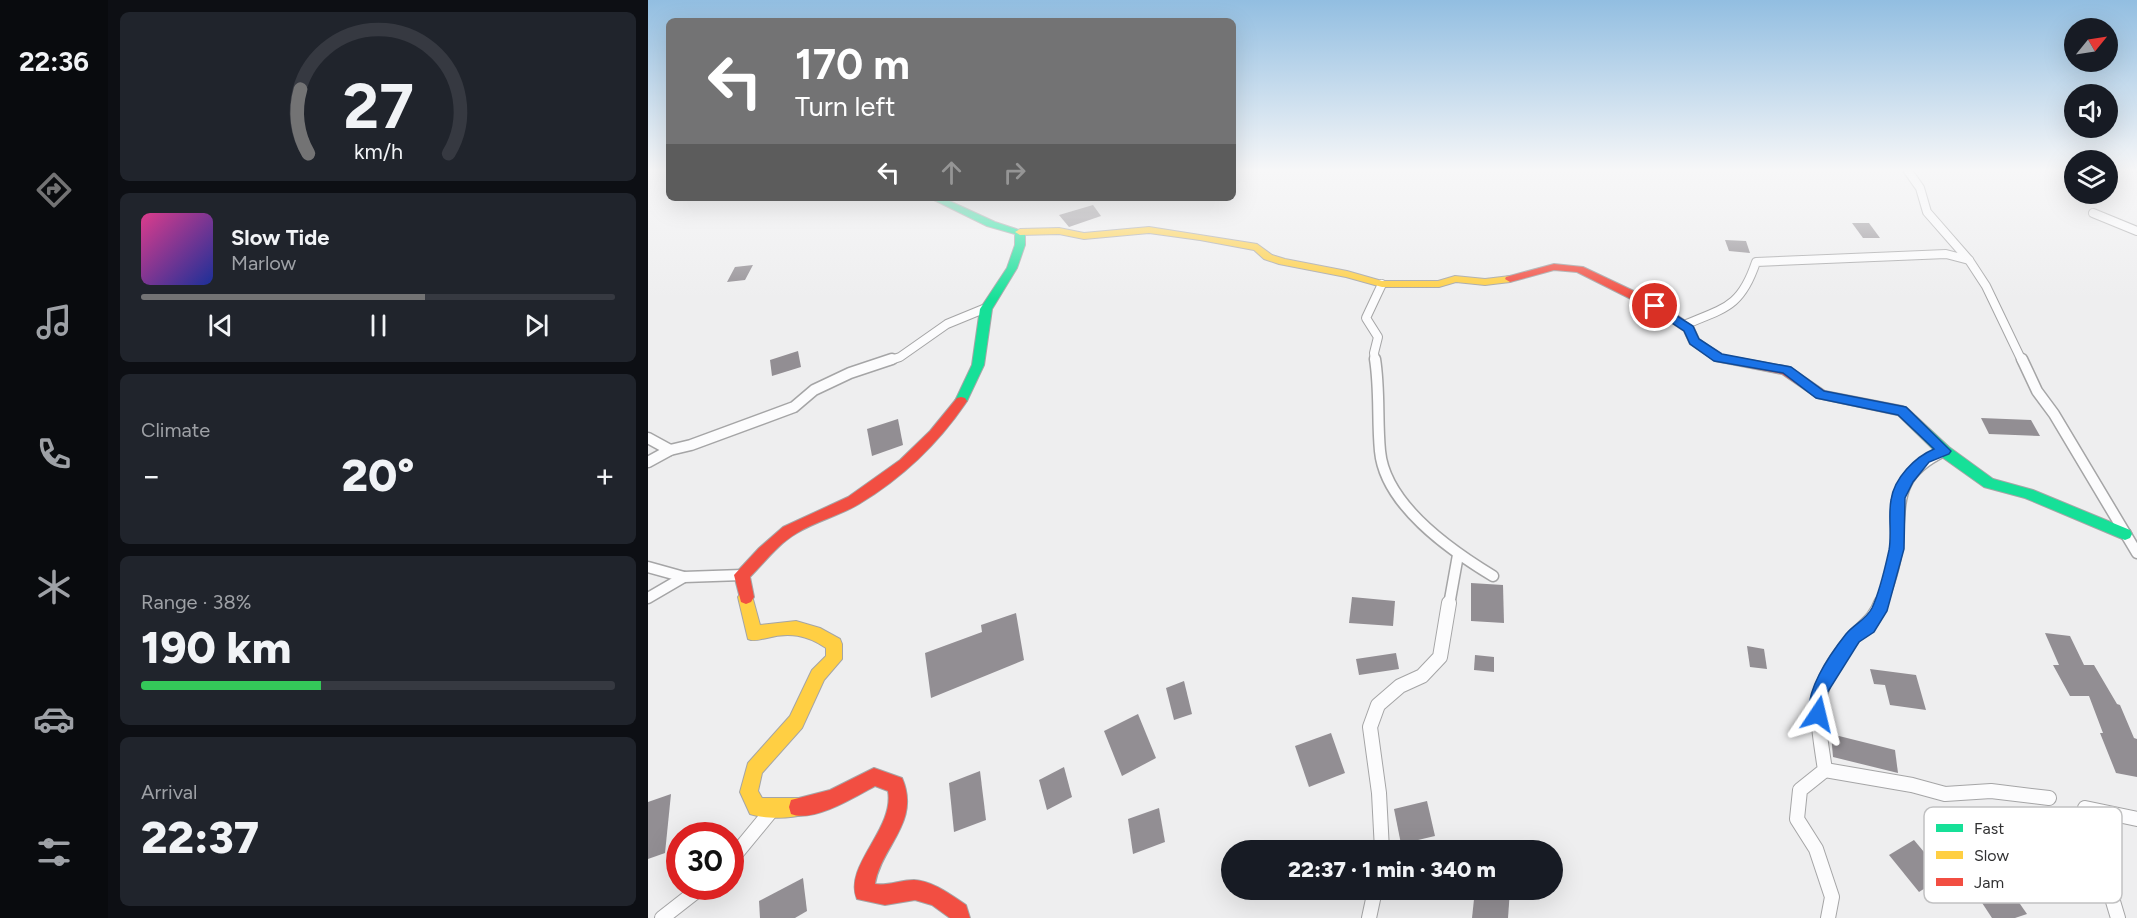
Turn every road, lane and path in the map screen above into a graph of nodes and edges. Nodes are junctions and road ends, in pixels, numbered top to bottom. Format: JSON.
{"nodes":[{"id":1,"x":968,"y":214,"type":"edge"},
{"id":2,"x":1929,"y":214,"type":"edge"},
{"id":3,"x":2095,"y":214,"type":"edge"},
{"id":4,"x":2137,"y":231,"type":"edge"},
{"id":5,"x":1020,"y":232,"type":"junction"},
{"id":6,"x":1969,"y":260,"type":"junction"},
{"id":7,"x":1382,"y":284,"type":"junction"},
{"id":8,"x":986,"y":308,"type":"junction"},
{"id":9,"x":1684,"y":325,"type":"junction"},
{"id":10,"x":648,"y":438,"type":"edge"},
{"id":11,"x":670,"y":450,"type":"junction"},
{"id":12,"x":1944,"y":451,"type":"junction"},
{"id":13,"x":648,"y":462,"type":"edge"},
{"id":14,"x":2125,"y":534,"type":"junction"},
{"id":15,"x":2137,"y":553,"type":"edge"},
{"id":16,"x":1458,"y":555,"type":"junction"},
{"id":17,"x":648,"y":567,"type":"edge"},
{"id":18,"x":742,"y":575,"type":"junction"},
{"id":19,"x":1493,"y":576,"type":"dead end"},
{"id":20,"x":684,"y":578,"type":"junction"},
{"id":21,"x":648,"y":598,"type":"edge"},
{"id":22,"x":1825,"y":770,"type":"junction"},
{"id":23,"x":2049,"y":798,"type":"dead end"},
{"id":24,"x":772,"y":808,"type":"junction"},
{"id":25,"x":2122,"y":816,"type":"edge"},
{"id":26,"x":2137,"y":819,"type":"edge"},
{"id":27,"x":1382,"y":840,"type":"edge"},
{"id":28,"x":744,"y":843,"type":"edge"},
{"id":29,"x":685,"y":900,"type":"edge"},
{"id":30,"x":1373,"y":900,"type":"edge"},
{"id":31,"x":2114,"y":903,"type":"edge"},
{"id":32,"x":662,"y":918,"type":"edge"},
{"id":33,"x":960,"y":918,"type":"edge"},
{"id":34,"x":1369,"y":918,"type":"edge"},
{"id":35,"x":1828,"y":918,"type":"edge"},
{"id":36,"x":2118,"y":918,"type":"edge"}],
"edges":[{"from":1,"to":5,"type":"street"},
{"from":2,"to":6,"type":"street"},
{"from":3,"to":4,"type":"street"},
{"from":5,"to":7,"type":"street"},
{"from":5,"to":8,"type":"street"},
{"from":6,"to":9,"type":"street"},
{"from":6,"to":14,"type":"street"},
{"from":7,"to":9,"type":"street"},
{"from":7,"to":16,"type":"street"},
{"from":8,"to":11,"type":"street"},
{"from":8,"to":18,"type":"street"},
{"from":9,"to":12,"type":"street"},
{"from":10,"to":11,"type":"street"},
{"from":11,"to":13,"type":"street"},
{"from":12,"to":14,"type":"street"},
{"from":12,"to":22,"type":"street"},
{"from":14,"to":15,"type":"street"},
{"from":16,"to":19,"type":"street"},
{"from":16,"to":27,"type":"street"},
{"from":17,"to":20,"type":"street"},
{"from":18,"to":20,"type":"street"},
{"from":18,"to":24,"type":"street"},
{"from":20,"to":21,"type":"street"},
{"from":22,"to":23,"type":"street"},
{"from":22,"to":35,"type":"street"},
{"from":24,"to":28,"type":"street"},
{"from":24,"to":33,"type":"street"},
{"from":25,"to":26,"type":"street"},
{"from":29,"to":32,"type":"street"},
{"from":30,"to":34,"type":"street"},
{"from":31,"to":36,"type":"street"}]}
